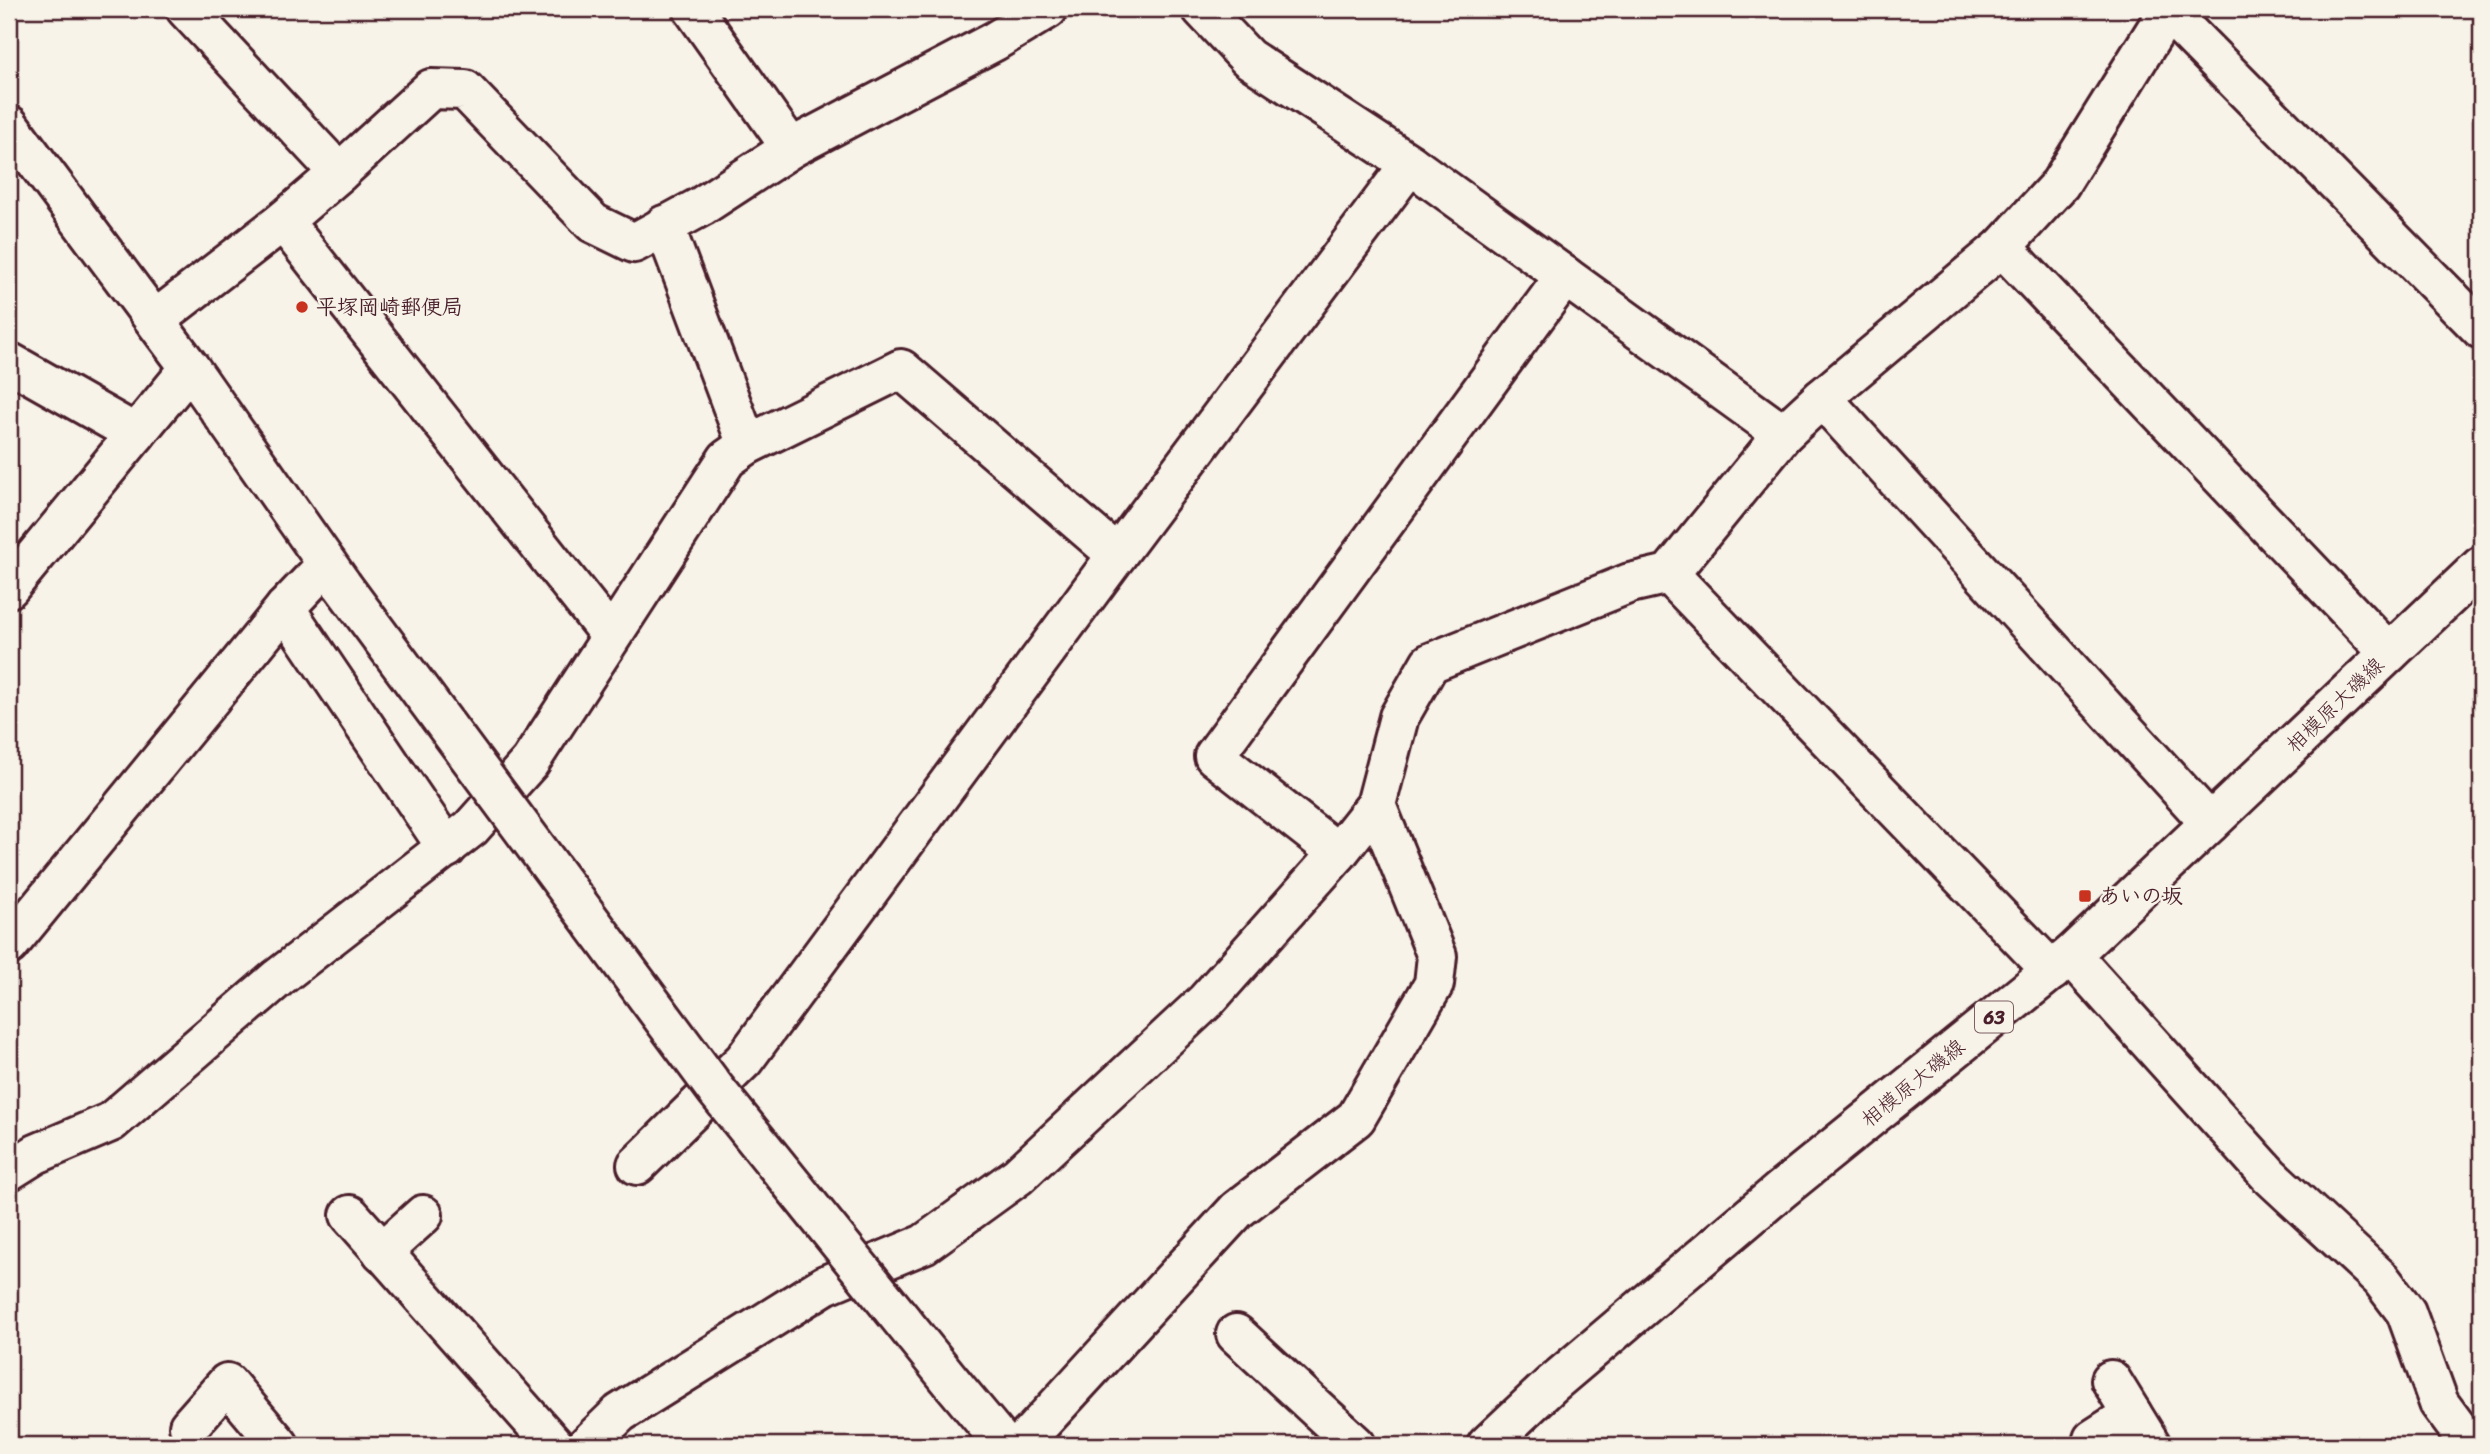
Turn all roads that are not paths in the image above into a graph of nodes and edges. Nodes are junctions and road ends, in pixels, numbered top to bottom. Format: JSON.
{"nodes":[{"id":1,"x":186,"y":9,"type":"edge"},
{"id":2,"x":692,"y":9,"type":"edge"},
{"id":3,"x":1048,"y":9,"type":"edge"},
{"id":4,"x":1202,"y":9,"type":"edge"},
{"id":5,"x":2168,"y":10,"type":"edge"},
{"id":6,"x":992,"y":25,"type":"edge"},
{"id":7,"x":9,"y":125,"type":"edge"},
{"id":8,"x":791,"y":148,"type":"junction"},
{"id":9,"x":1410,"y":164,"type":"junction"},
{"id":10,"x":339,"y":173,"type":"junction"},
{"id":11,"x":283,"y":221,"type":"junction"},
{"id":12,"x":664,"y":225,"type":"junction"},
{"id":13,"x":2002,"y":247,"type":"junction"},
{"id":14,"x":1565,"y":276,"type":"junction"},
{"id":15,"x":155,"y":320,"type":"junction"},
{"id":16,"x":2481,"y":328,"type":"edge"},
{"id":17,"x":9,"y":362,"type":"edge"},
{"id":18,"x":190,"y":368,"type":"junction"},
{"id":19,"x":1822,"y":398,"type":"junction"},
{"id":20,"x":136,"y":434,"type":"junction"},
{"id":21,"x":1783,"y":434,"type":"junction"},
{"id":22,"x":747,"y":444,"type":"junction"},
{"id":23,"x":1117,"y":555,"type":"junction"},
{"id":24,"x":2481,"y":566,"type":"edge"},
{"id":25,"x":334,"y":574,"type":"junction"},
{"id":26,"x":1669,"y":574,"type":"junction"},
{"id":27,"x":9,"y":588,"type":"edge"},
{"id":28,"x":285,"y":608,"type":"junction"},
{"id":29,"x":610,"y":635,"type":"junction"},
{"id":30,"x":2389,"y":653,"type":"junction"},
{"id":31,"x":1376,"y":805,"type":"junction"},
{"id":32,"x":2210,"y":823,"type":"junction"},
{"id":33,"x":447,"y":848,"type":"junction"},
{"id":34,"x":1338,"y":853,"type":"junction"},
{"id":35,"x":9,"y":944,"type":"edge"},
{"id":36,"x":2061,"y":963,"type":"junction"},
{"id":37,"x":637,"y":1165,"type":"dead end"},
{"id":38,"x":9,"y":1171,"type":"edge"},
{"id":39,"x":350,"y":1215,"type":"dead end"},
{"id":40,"x":424,"y":1215,"type":"dead end"},
{"id":41,"x":382,"y":1252,"type":"junction"},
{"id":42,"x":1236,"y":1334,"type":"dead end"},
{"id":43,"x":2111,"y":1380,"type":"dead end"},
{"id":44,"x":2132,"y":1414,"type":"junction"},
{"id":45,"x":190,"y":1426,"type":"dead end"},
{"id":46,"x":2093,"y":1439,"type":"dead end"},
{"id":47,"x":279,"y":1445,"type":"edge"},
{"id":48,"x":554,"y":1445,"type":"edge"},
{"id":49,"x":587,"y":1445,"type":"edge"},
{"id":50,"x":1004,"y":1445,"type":"edge"},
{"id":51,"x":1021,"y":1445,"type":"edge"},
{"id":52,"x":1356,"y":1445,"type":"edge"},
{"id":53,"x":1487,"y":1445,"type":"edge"},
{"id":54,"x":2151,"y":1445,"type":"edge"},
{"id":55,"x":2470,"y":1445,"type":"edge"}],
"edges":[{"from":1,"to":10,"type":"street"},
{"from":2,"to":8,"type":"street"},
{"from":3,"to":6,"type":"street"},
{"from":4,"to":9,"type":"street"},
{"from":5,"to":13,"type":"street"},
{"from":5,"to":16,"type":"street"},
{"from":6,"to":8,"type":"street"},
{"from":7,"to":15,"type":"street"},
{"from":8,"to":12,"type":"street"},
{"from":9,"to":14,"type":"street"},
{"from":9,"to":23,"type":"street"},
{"from":10,"to":11,"type":"street"},
{"from":10,"to":12,"type":"street"},
{"from":11,"to":15,"type":"street"},
{"from":11,"to":29,"type":"street"},
{"from":12,"to":22,"type":"street"},
{"from":13,"to":19,"type":"street"},
{"from":13,"to":30,"type":"street"},
{"from":14,"to":21,"type":"street"},
{"from":14,"to":34,"type":"street"},
{"from":15,"to":18,"type":"street"},
{"from":17,"to":20,"type":"street"},
{"from":18,"to":20,"type":"street"},
{"from":18,"to":25,"type":"street"},
{"from":19,"to":21,"type":"street"},
{"from":19,"to":32,"type":"street"},
{"from":20,"to":27,"type":"street"},
{"from":21,"to":26,"type":"street"},
{"from":22,"to":23,"type":"street"},
{"from":22,"to":29,"type":"street"},
{"from":23,"to":37,"type":"street"},
{"from":24,"to":30,"type":"street","name":"相模原大磯線","number":"63"},
{"from":25,"to":28,"type":"street"},
{"from":25,"to":50,"type":"street","bridge":true},
{"from":26,"to":31,"type":"street"},
{"from":26,"to":36,"type":"street"},
{"from":28,"to":33,"type":"street"},
{"from":28,"to":35,"type":"street"},
{"from":29,"to":33,"type":"street"},
{"from":30,"to":32,"type":"street","name":"相模原大磯線","number":"63"},
{"from":31,"to":34,"type":"street"},
{"from":31,"to":51,"type":"street"},
{"from":32,"to":36,"type":"street","name":"相模原大磯線","number":"63"},
{"from":33,"to":38,"type":"street"},
{"from":34,"to":49,"type":"street"},
{"from":36,"to":53,"type":"street","name":"相模原大磯線","number":"63"},
{"from":36,"to":55,"type":"street"},
{"from":39,"to":41,"type":"street"},
{"from":40,"to":41,"type":"street"},
{"from":41,"to":48,"type":"street"},
{"from":42,"to":52,"type":"street"},
{"from":43,"to":44,"type":"street"},
{"from":44,"to":46,"type":"street"},
{"from":44,"to":54,"type":"street"},
{"from":45,"to":47,"type":"street"}]}
